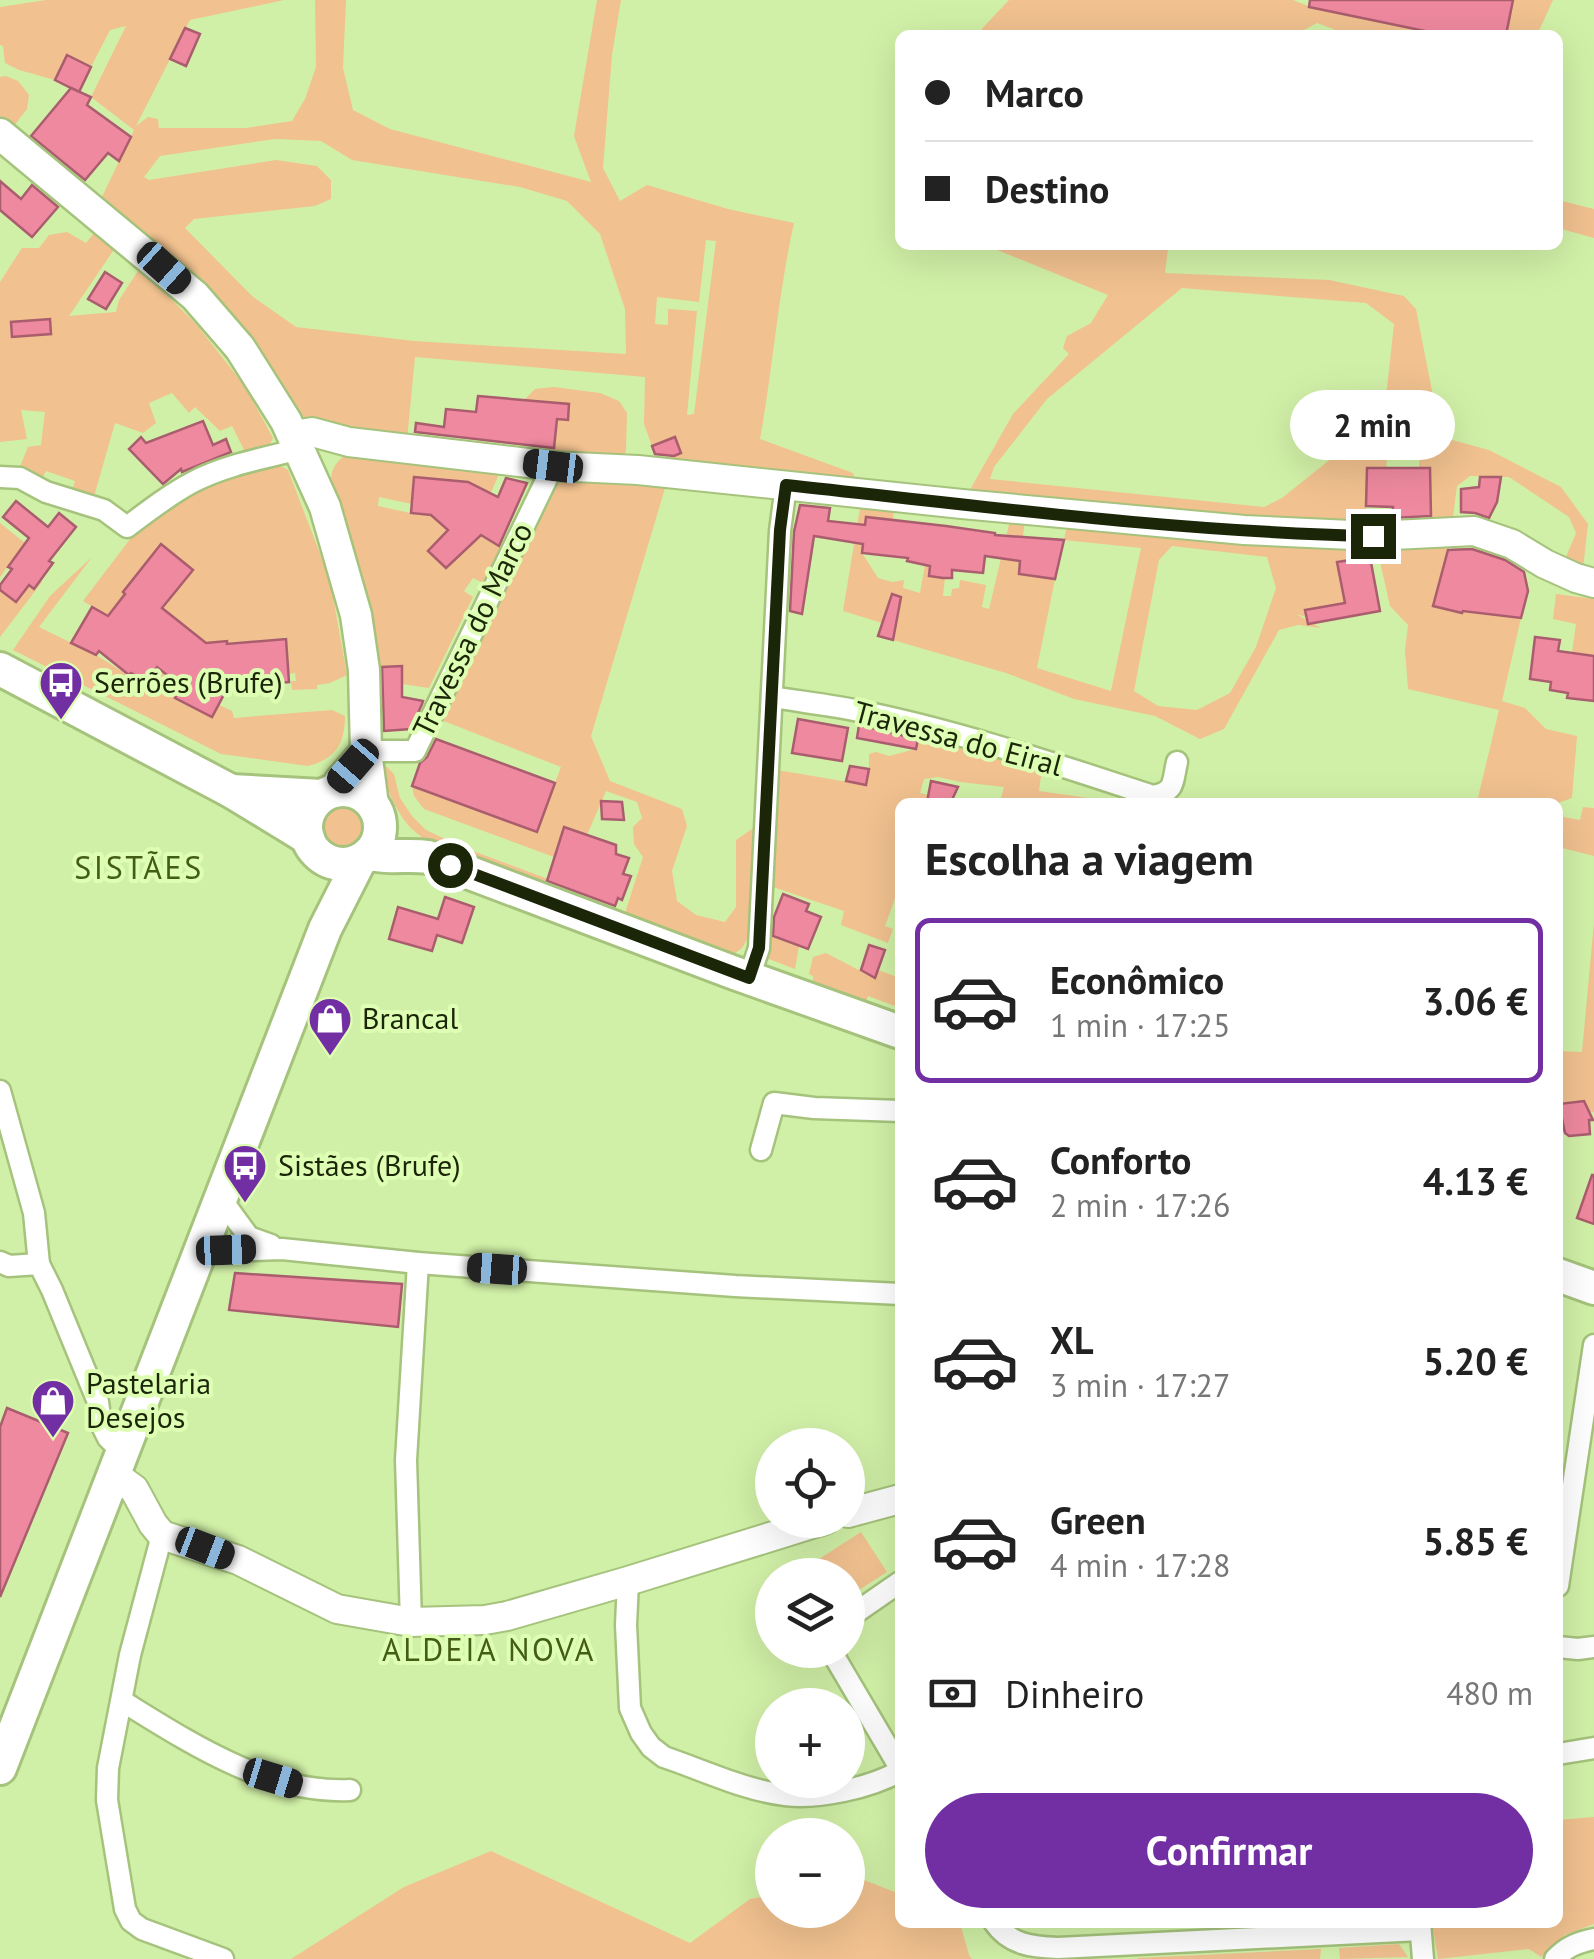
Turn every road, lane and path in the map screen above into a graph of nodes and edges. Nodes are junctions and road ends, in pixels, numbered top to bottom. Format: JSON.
{"nodes":[{"id":1,"x":0,"y":134,"type":"edge"},
{"id":2,"x":300,"y":449,"type":"junction"},
{"id":3,"x":553,"y":466,"type":"junction"},
{"id":4,"x":0,"y":478,"type":"edge"},
{"id":5,"x":786,"y":485,"type":"junction"},
{"id":6,"x":1594,"y":583,"type":"edge"},
{"id":7,"x":0,"y":669,"type":"edge"},
{"id":8,"x":772,"y":698,"type":"junction"},
{"id":9,"x":366,"y":751,"type":"junction"},
{"id":10,"x":1177,"y":762,"type":"dead end"},
{"id":11,"x":231,"y":791,"type":"junction"},
{"id":12,"x":328,"y":793,"type":"junction"},
{"id":13,"x":376,"y":812,"type":"junction"},
{"id":14,"x":311,"y":844,"type":"junction"},
{"id":15,"x":364,"y":856,"type":"junction"},
{"id":16,"x":428,"y":857,"type":"junction"},
{"id":17,"x":326,"y":929,"type":"junction"},
{"id":18,"x":749,"y":978,"type":"junction"},
{"id":19,"x":895,"y":1030,"type":"edge"},
{"id":20,"x":0,"y":1091,"type":"edge"},
{"id":21,"x":895,"y":1111,"type":"edge"},
{"id":22,"x":761,"y":1150,"type":"dead end"},
{"id":23,"x":220,"y":1199,"type":"junction"},
{"id":24,"x":282,"y":1249,"type":"junction"},
{"id":25,"x":199,"y":1252,"type":"junction"},
{"id":26,"x":0,"y":1262,"type":"edge"},
{"id":27,"x":418,"y":1263,"type":"junction"},
{"id":28,"x":38,"y":1264,"type":"junction"},
{"id":29,"x":1563,"y":1277,"type":"edge"},
{"id":30,"x":1594,"y":1288,"type":"edge"},
{"id":31,"x":895,"y":1294,"type":"edge"},
{"id":32,"x":1594,"y":1344,"type":"edge"},
{"id":33,"x":136,"y":1416,"type":"junction"},
{"id":34,"x":101,"y":1424,"type":"junction"},
{"id":35,"x":118,"y":1463,"type":"junction"},
{"id":36,"x":895,"y":1500,"type":"edge"},
{"id":37,"x":865,"y":1508,"type":"edge"},
{"id":38,"x":162,"y":1534,"type":"junction"},
{"id":39,"x":768,"y":1538,"type":"edge"},
{"id":40,"x":1563,"y":1552,"type":"edge"},
{"id":41,"x":628,"y":1582,"type":"junction"},
{"id":42,"x":895,"y":1585,"type":"edge"},
{"id":43,"x":865,"y":1606,"type":"edge"},
{"id":44,"x":411,"y":1622,"type":"junction"},
{"id":45,"x":1594,"y":1647,"type":"edge"},
{"id":46,"x":1563,"y":1648,"type":"edge"},
{"id":47,"x":840,"y":1668,"type":"edge"},
{"id":48,"x":122,"y":1701,"type":"junction"},
{"id":49,"x":1594,"y":1748,"type":"edge"},
{"id":50,"x":1563,"y":1753,"type":"edge"},
{"id":51,"x":895,"y":1761,"type":"edge"},
{"id":52,"x":0,"y":1768,"type":"edge"},
{"id":53,"x":895,"y":1773,"type":"edge"},
{"id":54,"x":350,"y":1790,"type":"dead end"},
{"id":55,"x":998,"y":1928,"type":"edge"},
{"id":56,"x":1387,"y":1928,"type":"edge"},
{"id":57,"x":1420,"y":1928,"type":"edge"},
{"id":58,"x":1594,"y":1938,"type":"edge"},
{"id":59,"x":222,"y":1959,"type":"edge"},
{"id":60,"x":1422,"y":1959,"type":"edge"},
{"id":61,"x":1555,"y":1959,"type":"edge"}],
"edges":[{"from":1,"to":2,"type":"main road"},
{"from":2,"to":3,"type":"street"},
{"from":2,"to":4,"type":"street"},
{"from":2,"to":9,"type":"main road"},
{"from":3,"to":5,"type":"street"},
{"from":3,"to":9,"type":"street","name":"Travessa do Marco"},
{"from":5,"to":6,"type":"street"},
{"from":5,"to":8,"type":"street"},
{"from":7,"to":11,"type":"main road"},
{"from":8,"to":10,"type":"street","name":"Travessa do Eiral"},
{"from":8,"to":18,"type":"street"},
{"from":9,"to":12,"type":"main road"},
{"from":9,"to":13,"type":"main road"},
{"from":11,"to":12,"type":"main road"},
{"from":11,"to":14,"type":"main road"},
{"from":12,"to":13,"type":"main road"},
{"from":12,"to":14,"type":"main road"},
{"from":13,"to":15,"type":"main road"},
{"from":13,"to":16,"type":"main road"},
{"from":14,"to":15,"type":"main road"},
{"from":14,"to":17,"type":"main road"},
{"from":15,"to":16,"type":"main road"},
{"from":15,"to":17,"type":"main road"},
{"from":16,"to":18,"type":"main road"},
{"from":17,"to":23,"type":"main road"},
{"from":18,"to":19,"type":"main road"},
{"from":20,"to":28,"type":"street"},
{"from":21,"to":22,"type":"street"},
{"from":23,"to":24,"type":"street"},
{"from":23,"to":25,"type":"main road"},
{"from":24,"to":25,"type":"street"},
{"from":24,"to":27,"type":"street"},
{"from":25,"to":33,"type":"main road"},
{"from":26,"to":28,"type":"street"},
{"from":27,"to":31,"type":"street"},
{"from":27,"to":44,"type":"street"},
{"from":28,"to":34,"type":"street"},
{"from":29,"to":30,"type":"main road"},
{"from":32,"to":40,"type":"street"},
{"from":33,"to":34,"type":"street"},
{"from":33,"to":35,"type":"main road"},
{"from":34,"to":35,"type":"street"},
{"from":35,"to":38,"type":"street"},
{"from":35,"to":52,"type":"main road"},
{"from":36,"to":37,"type":"street"},
{"from":38,"to":44,"type":"street"},
{"from":38,"to":48,"type":"street"},
{"from":39,"to":41,"type":"street"},
{"from":41,"to":44,"type":"street"},
{"from":41,"to":53,"type":"street"},
{"from":42,"to":43,"type":"street"},
{"from":45,"to":46,"type":"street"},
{"from":47,"to":51,"type":"street"},
{"from":48,"to":54,"type":"street"},
{"from":48,"to":59,"type":"street"},
{"from":49,"to":50,"type":"street"},
{"from":55,"to":56,"type":"street"},
{"from":57,"to":60,"type":"street"},
{"from":58,"to":61,"type":"street"}]}
